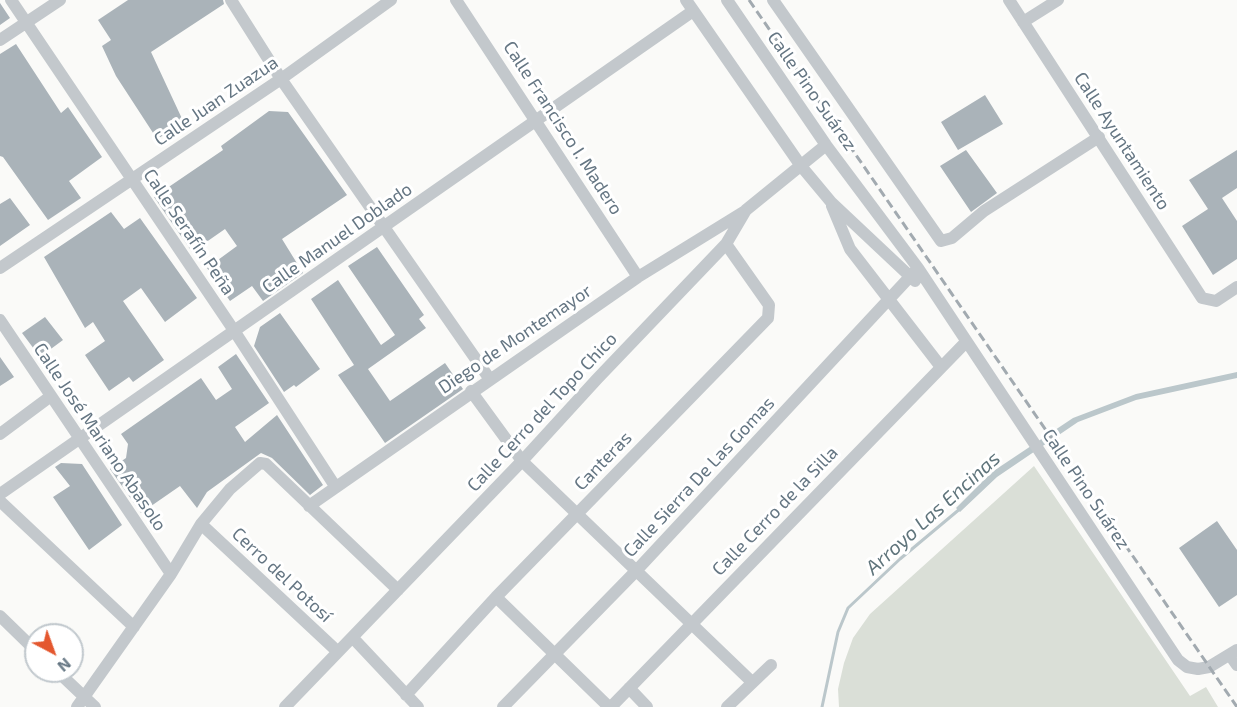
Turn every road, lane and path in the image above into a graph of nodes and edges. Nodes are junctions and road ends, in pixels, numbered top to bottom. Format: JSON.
{"nodes":[{"id":1,"x":11,"y":0,"type":"edge"},
{"id":2,"x":60,"y":0,"type":"edge"},
{"id":3,"x":231,"y":0,"type":"edge"},
{"id":4,"x":391,"y":0,"type":"edge"},
{"id":5,"x":456,"y":0,"type":"edge"},
{"id":6,"x":686,"y":0,"type":"edge"},
{"id":7,"x":727,"y":0,"type":"edge"},
{"id":8,"x":773,"y":0,"type":"edge"},
{"id":9,"x":1009,"y":0,"type":"edge"},
{"id":10,"x":1058,"y":0,"type":"edge"},
{"id":11,"x":693,"y":11,"type":"junction"},
{"id":12,"x":1023,"y":22,"type":"junction"},
{"id":13,"x":25,"y":23,"type":"junction"},
{"id":14,"x":0,"y":40,"type":"edge"},
{"id":15,"x":281,"y":79,"type":"junction"},
{"id":16,"x":537,"y":120,"type":"junction"},
{"id":17,"x":1100,"y":137,"type":"junction"},
{"id":18,"x":826,"y":145,"type":"junction"},
{"id":19,"x":801,"y":166,"type":"junction"},
{"id":20,"x":132,"y":181,"type":"junction"},
{"id":21,"x":831,"y":202,"type":"junction"},
{"id":22,"x":746,"y":210,"type":"junction"},
{"id":23,"x":383,"y":228,"type":"junction"},
{"id":24,"x":726,"y":244,"type":"junction"},
{"id":25,"x":0,"y":268,"type":"edge"},
{"id":26,"x":914,"y":273,"type":"junction"},
{"id":27,"x":638,"y":277,"type":"junction"},
{"id":28,"x":1237,"y":287,"type":"edge"},
{"id":29,"x":889,"y":302,"type":"junction"},
{"id":30,"x":0,"y":320,"type":"edge"},
{"id":31,"x":235,"y":332,"type":"junction"},
{"id":32,"x":966,"y":342,"type":"junction"},
{"id":33,"x":940,"y":367,"type":"junction"},
{"id":34,"x":489,"y":378,"type":"junction"},
{"id":35,"x":471,"y":391,"type":"junction"},
{"id":36,"x":51,"y":396,"type":"junction"},
{"id":37,"x":0,"y":434,"type":"edge"},
{"id":38,"x":81,"y":441,"type":"junction"},
{"id":39,"x":522,"y":461,"type":"junction"},
{"id":40,"x":335,"y":486,"type":"junction"},
{"id":41,"x":0,"y":494,"type":"edge"},
{"id":42,"x":0,"y":501,"type":"edge"},
{"id":43,"x":309,"y":506,"type":"junction"},
{"id":44,"x":577,"y":515,"type":"junction"},
{"id":45,"x":201,"y":525,"type":"junction"},
{"id":46,"x":636,"y":571,"type":"junction"},
{"id":47,"x":171,"y":574,"type":"junction"},
{"id":48,"x":398,"y":590,"type":"junction"},
{"id":49,"x":496,"y":597,"type":"junction"},
{"id":50,"x":0,"y":616,"type":"edge"},
{"id":51,"x":691,"y":623,"type":"junction"},
{"id":52,"x":134,"y":627,"type":"junction"},
{"id":53,"x":353,"y":638,"type":"junction"},
{"id":54,"x":24,"y":639,"type":"edge"},
{"id":55,"x":338,"y":652,"type":"junction"},
{"id":56,"x":553,"y":654,"type":"junction"},
{"id":57,"x":1235,"y":656,"type":"edge"},
{"id":58,"x":771,"y":665,"type":"dead end"},
{"id":59,"x":752,"y":682,"type":"junction"},
{"id":60,"x":66,"y":683,"type":"edge"},
{"id":61,"x":629,"y":688,"type":"junction"},
{"id":62,"x":406,"y":695,"type":"junction"},
{"id":63,"x":81,"y":702,"type":"edge"},
{"id":64,"x":95,"y":707,"type":"edge"},
{"id":65,"x":285,"y":707,"type":"edge"},
{"id":66,"x":418,"y":707,"type":"edge"},
{"id":67,"x":502,"y":707,"type":"edge"},
{"id":68,"x":610,"y":707,"type":"edge"},
{"id":69,"x":647,"y":707,"type":"edge"},
{"id":70,"x":727,"y":707,"type":"edge"}],
"edges":[{"from":1,"to":13,"type":"street","name":"Calle Serafín Peña"},
{"from":2,"to":13,"type":"street"},
{"from":3,"to":15,"type":"street"},
{"from":4,"to":15,"type":"street","name":"Calle Juan Zuazua"},
{"from":5,"to":16,"type":"street","name":"Calle Francisco I. Madero"},
{"from":6,"to":11,"type":"street","name":"Calle Pino Suárez"},
{"from":7,"to":18,"type":"street","name":"Calle Pino Suárez"},
{"from":8,"to":17,"type":"street"},
{"from":9,"to":12,"type":"street","name":"Calle Ayuntamiento"},
{"from":10,"to":12,"type":"street"},
{"from":11,"to":16,"type":"street","name":"Calle Manuel Doblado"},
{"from":11,"to":19,"type":"street","name":"Calle Pino Suárez"},
{"from":12,"to":17,"type":"street","name":"Calle Ayuntamiento"},
{"from":13,"to":14,"type":"street"},
{"from":13,"to":20,"type":"street","name":"Calle Serafín Peña"},
{"from":15,"to":20,"type":"street","name":"Calle Juan Zuazua"},
{"from":15,"to":23,"type":"street"},
{"from":16,"to":23,"type":"street","name":"Calle Manuel Doblado"},
{"from":16,"to":27,"type":"street","name":"Calle Francisco I. Madero"},
{"from":17,"to":28,"type":"street","name":"Calle Ayuntamiento"},
{"from":18,"to":19,"type":"street","name":"Calle Cerro del Topo Chico"},
{"from":18,"to":26,"type":"street","name":"Calle Pino Suárez"},
{"from":19,"to":21,"type":"street","name":"Calle Pino Suárez"},
{"from":19,"to":22,"type":"street","name":"Calle Cerro del Topo Chico"},
{"from":20,"to":25,"type":"street","name":"Calle Juan Zuazua"},
{"from":20,"to":31,"type":"street","name":"Calle Serafín Peña"},
{"from":21,"to":26,"type":"street","name":"Calle Pino Suárez"},
{"from":21,"to":29,"type":"street","name":"Calle Pino Suárez"},
{"from":22,"to":24,"type":"street","name":"Calle Cerro del Topo Chico"},
{"from":22,"to":27,"type":"street","name":"Diego de Montemayor"},
{"from":23,"to":31,"type":"street","name":"Calle Manuel Doblado"},
{"from":23,"to":34,"type":"street"},
{"from":24,"to":39,"type":"street","name":"Calle Cerro del Topo Chico"},
{"from":24,"to":44,"type":"street","name":"Canteras"},
{"from":26,"to":29,"type":"street","name":"Calle Sierra De Las Gomas"},
{"from":26,"to":32,"type":"street","name":"Calle Pino Suárez"},
{"from":27,"to":34,"type":"street","name":"Diego de Montemayor"},
{"from":29,"to":33,"type":"street","name":"Calle Pino Suárez"},
{"from":29,"to":46,"type":"street","name":"Calle Sierra De Las Gomas"},
{"from":30,"to":36,"type":"street","name":"Calle José Mariano Abasolo"},
{"from":31,"to":38,"type":"street","name":"Calle Manuel Doblado"},
{"from":31,"to":40,"type":"street","name":"Calle Serafín Peña"},
{"from":32,"to":33,"type":"street","name":"Calle Cerro de la Silla"},
{"from":32,"to":57,"type":"street","name":"Calle Pino Suárez"},
{"from":33,"to":51,"type":"street","name":"Calle Cerro de la Silla"},
{"from":34,"to":35,"type":"street","name":"Diego de Montemayor"},
{"from":35,"to":39,"type":"street"},
{"from":35,"to":40,"type":"street","name":"Diego de Montemayor"},
{"from":36,"to":37,"type":"street"},
{"from":36,"to":38,"type":"street","name":"Calle José Mariano Abasolo"},
{"from":38,"to":41,"type":"street","name":"Calle Manuel Doblado"},
{"from":38,"to":47,"type":"street","name":"Calle José Mariano Abasolo"},
{"from":39,"to":44,"type":"street"},
{"from":39,"to":48,"type":"street","name":"Calle Cerro del Topo Chico"},
{"from":40,"to":43,"type":"street","name":"Diego de Montemayor"},
{"from":42,"to":52,"type":"street"},
{"from":43,"to":45,"type":"street"},
{"from":43,"to":48,"type":"street"},
{"from":44,"to":46,"type":"street"},
{"from":44,"to":49,"type":"street","name":"Canteras"},
{"from":45,"to":47,"type":"street"},
{"from":45,"to":55,"type":"street","name":"Cerro del Potosí"},
{"from":46,"to":51,"type":"street"},
{"from":46,"to":56,"type":"street","name":"Calle Sierra De Las Gomas"},
{"from":47,"to":52,"type":"street"},
{"from":48,"to":53,"type":"street","name":"Calle Cerro del Topo Chico"},
{"from":49,"to":56,"type":"street"},
{"from":49,"to":62,"type":"street","name":"Canteras"},
{"from":50,"to":54,"type":"street"},
{"from":51,"to":59,"type":"street"},
{"from":51,"to":61,"type":"street","name":"Calle Cerro de la Silla"},
{"from":52,"to":63,"type":"street"},
{"from":53,"to":55,"type":"street","name":"Calle Cerro del Topo Chico"},
{"from":53,"to":62,"type":"street"},
{"from":55,"to":65,"type":"street","name":"Calle Cerro del Topo Chico"},
{"from":56,"to":67,"type":"street","name":"Calle Sierra De Las Gomas"},
{"from":56,"to":68,"type":"street"},
{"from":58,"to":59,"type":"street"},
{"from":59,"to":70,"type":"street"},
{"from":60,"to":63,"type":"street"},
{"from":61,"to":68,"type":"street","name":"Calle Cerro de la Silla"},
{"from":61,"to":69,"type":"street"},
{"from":62,"to":66,"type":"street"},
{"from":63,"to":64,"type":"street"}]}
